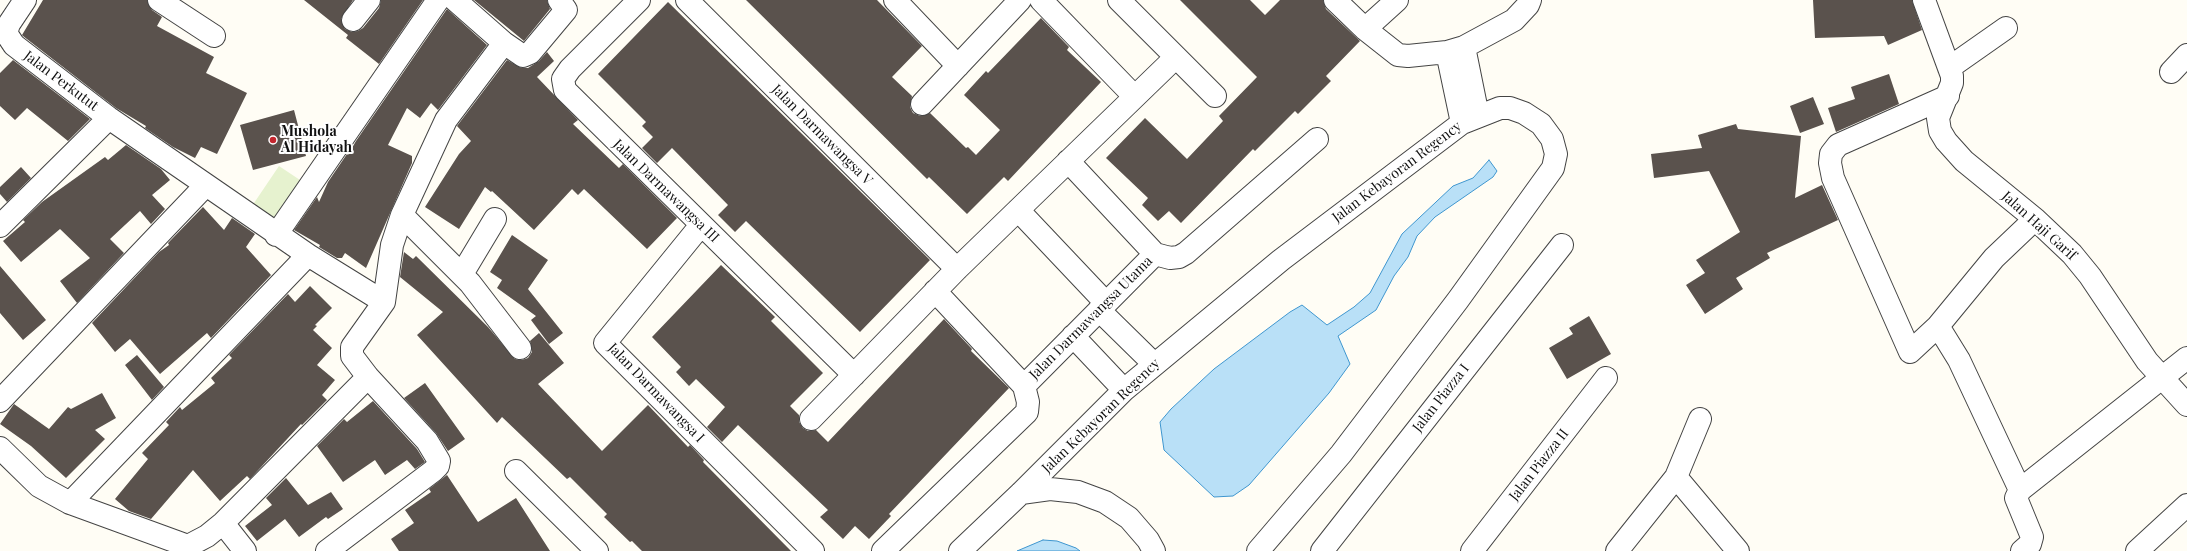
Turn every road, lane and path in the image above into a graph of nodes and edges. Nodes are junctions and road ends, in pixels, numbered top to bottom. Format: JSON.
{"nodes":[{"id":1,"x":25,"y":0,"type":"edge"},
{"id":2,"x":159,"y":0,"type":"edge"},
{"id":3,"x":368,"y":0,"type":"edge"},
{"id":4,"x":438,"y":0,"type":"edge"},
{"id":5,"x":455,"y":0,"type":"edge"},
{"id":6,"x":559,"y":0,"type":"edge"},
{"id":7,"x":639,"y":0,"type":"edge"},
{"id":8,"x":687,"y":0,"type":"edge"},
{"id":9,"x":895,"y":0,"type":"edge"},
{"id":10,"x":1020,"y":0,"type":"edge"},
{"id":11,"x":1041,"y":0,"type":"edge"},
{"id":12,"x":1119,"y":0,"type":"edge"},
{"id":13,"x":1335,"y":0,"type":"edge"},
{"id":14,"x":1397,"y":0,"type":"edge"},
{"id":15,"x":1530,"y":0,"type":"edge"},
{"id":16,"x":1924,"y":0,"type":"edge"},
{"id":17,"x":353,"y":20,"type":"dead end"},
{"id":18,"x":2006,"y":28,"type":"dead end"},
{"id":19,"x":1365,"y":29,"type":"junction"},
{"id":20,"x":214,"y":36,"type":"dead end"},
{"id":21,"x":504,"y":43,"type":"junction"},
{"id":22,"x":1456,"y":50,"type":"junction"},
{"id":23,"x":2187,"y":55,"type":"edge"},
{"id":24,"x":1176,"y":57,"type":"junction"},
{"id":25,"x":958,"y":66,"type":"junction"},
{"id":26,"x":2171,"y":72,"type":"dead end"},
{"id":27,"x":1950,"y":80,"type":"junction"},
{"id":28,"x":1134,"y":96,"type":"junction"},
{"id":29,"x":1215,"y":96,"type":"dead end"},
{"id":30,"x":922,"y":104,"type":"dead end"},
{"id":31,"x":109,"y":118,"type":"junction"},
{"id":32,"x":1470,"y":119,"type":"junction"},
{"id":33,"x":1317,"y":139,"type":"dead end"},
{"id":34,"x":1068,"y":161,"type":"junction"},
{"id":35,"x":205,"y":186,"type":"junction"},
{"id":36,"x":1018,"y":210,"type":"junction"},
{"id":37,"x":402,"y":215,"type":"junction"},
{"id":38,"x":2035,"y":219,"type":"junction"},
{"id":39,"x":495,"y":220,"type":"dead end"},
{"id":40,"x":701,"y":225,"type":"junction"},
{"id":41,"x":0,"y":226,"type":"edge"},
{"id":42,"x":276,"y":235,"type":"junction"},
{"id":43,"x":1562,"y":245,"type":"dead end"},
{"id":44,"x":1155,"y":254,"type":"junction"},
{"id":45,"x":308,"y":255,"type":"junction"},
{"id":46,"x":957,"y":270,"type":"junction"},
{"id":47,"x":462,"y":274,"type":"junction"},
{"id":48,"x":935,"y":292,"type":"junction"},
{"id":49,"x":384,"y":302,"type":"junction"},
{"id":50,"x":1103,"y":306,"type":"junction"},
{"id":51,"x":1938,"y":326,"type":"junction"},
{"id":52,"x":1073,"y":336,"type":"junction"},
{"id":53,"x":520,"y":348,"type":"dead end"},
{"id":54,"x":2187,"y":358,"type":"edge"},
{"id":55,"x":1154,"y":364,"type":"junction"},
{"id":56,"x":854,"y":375,"type":"junction"},
{"id":57,"x":368,"y":377,"type":"junction"},
{"id":58,"x":1606,"y":378,"type":"dead end"},
{"id":59,"x":2163,"y":378,"type":"junction"},
{"id":60,"x":1024,"y":386,"type":"junction"},
{"id":61,"x":1124,"y":390,"type":"junction"},
{"id":62,"x":0,"y":401,"type":"edge"},
{"id":63,"x":2187,"y":404,"type":"edge"},
{"id":64,"x":811,"y":419,"type":"dead end"},
{"id":65,"x":1700,"y":419,"type":"dead end"},
{"id":66,"x":0,"y":448,"type":"edge"},
{"id":67,"x":516,"y":470,"type":"dead end"},
{"id":68,"x":1676,"y":477,"type":"junction"},
{"id":69,"x":2020,"y":490,"type":"junction"},
{"id":70,"x":1021,"y":493,"type":"junction"},
{"id":71,"x":70,"y":503,"type":"junction"},
{"id":72,"x":2187,"y":505,"type":"edge"},
{"id":73,"x":223,"y":523,"type":"junction"},
{"id":74,"x":1265,"y":548,"type":"edge"},
{"id":75,"x":245,"y":551,"type":"edge"},
{"id":76,"x":327,"y":551,"type":"edge"},
{"id":77,"x":597,"y":551,"type":"edge"},
{"id":78,"x":813,"y":551,"type":"edge"},
{"id":79,"x":883,"y":551,"type":"edge"},
{"id":80,"x":960,"y":551,"type":"edge"},
{"id":81,"x":1154,"y":551,"type":"edge"},
{"id":82,"x":1322,"y":551,"type":"edge"},
{"id":83,"x":1472,"y":551,"type":"edge"},
{"id":84,"x":1617,"y":551,"type":"edge"},
{"id":85,"x":1738,"y":551,"type":"edge"},
{"id":86,"x":2022,"y":551,"type":"edge"},
{"id":87,"x":2137,"y":551,"type":"edge"}],
"edges":[{"from":1,"to":31,"type":"street","name":"Jalan Perkutut"},
{"from":2,"to":20,"type":"street"},
{"from":3,"to":17,"type":"street"},
{"from":4,"to":42,"type":"street"},
{"from":5,"to":21,"type":"street"},
{"from":6,"to":21,"type":"street"},
{"from":7,"to":40,"type":"street","name":"Jalan Darmawangsa III"},
{"from":8,"to":46,"type":"street","name":"Jalan Darmawangsa V"},
{"from":9,"to":25,"type":"street"},
{"from":10,"to":25,"type":"street"},
{"from":11,"to":28,"type":"street"},
{"from":12,"to":24,"type":"street"},
{"from":13,"to":19,"type":"street"},
{"from":14,"to":19,"type":"street"},
{"from":15,"to":22,"type":"street"},
{"from":16,"to":27,"type":"street"},
{"from":18,"to":27,"type":"street"},
{"from":19,"to":22,"type":"street"},
{"from":21,"to":37,"type":"street"},
{"from":22,"to":32,"type":"street"},
{"from":23,"to":26,"type":"street"},
{"from":24,"to":28,"type":"street"},
{"from":24,"to":29,"type":"street"},
{"from":25,"to":30,"type":"street"},
{"from":27,"to":38,"type":"street","name":"Jalan Haji Garif"},
{"from":27,"to":51,"type":"street"},
{"from":28,"to":34,"type":"street"},
{"from":31,"to":35,"type":"street","name":"Jalan Perkutut"},
{"from":31,"to":41,"type":"street"},
{"from":32,"to":55,"type":"street","name":"Jalan Kebayoran Regency"},
{"from":32,"to":74,"type":"street","name":"Jalan Kebayoran Regency"},
{"from":33,"to":44,"type":"street","name":"Jalan Darmawangsa Utama"},
{"from":34,"to":36,"type":"street"},
{"from":34,"to":44,"type":"street"},
{"from":35,"to":42,"type":"street","name":"Jalan Perkutut"},
{"from":35,"to":62,"type":"street"},
{"from":36,"to":46,"type":"street"},
{"from":36,"to":50,"type":"street"},
{"from":37,"to":47,"type":"street"},
{"from":37,"to":49,"type":"street"},
{"from":38,"to":51,"type":"street"},
{"from":38,"to":59,"type":"street","name":"Jalan Haji Garif"},
{"from":39,"to":47,"type":"street"},
{"from":40,"to":56,"type":"street","name":"Jalan Darmawangsa III"},
{"from":40,"to":78,"type":"street","name":"Jalan Darmawangsa I"},
{"from":42,"to":45,"type":"street","name":"Jalan Perkutut"},
{"from":43,"to":82,"type":"street","name":"Jalan Piazza I"},
{"from":44,"to":50,"type":"street","name":"Jalan Darmawangsa Utama"},
{"from":45,"to":49,"type":"street","name":"Jalan Perkutut"},
{"from":45,"to":71,"type":"street"},
{"from":46,"to":48,"type":"street"},
{"from":47,"to":53,"type":"street"},
{"from":48,"to":56,"type":"street"},
{"from":48,"to":60,"type":"street"},
{"from":49,"to":57,"type":"street"},
{"from":50,"to":52,"type":"street","name":"Jalan Darmawangsa Utama"},
{"from":50,"to":55,"type":"street"},
{"from":51,"to":69,"type":"street"},
{"from":52,"to":60,"type":"street","name":"Jalan Darmawangsa Utama"},
{"from":52,"to":61,"type":"street"},
{"from":54,"to":59,"type":"street"},
{"from":55,"to":61,"type":"street","name":"Jalan Kebayoran Regency"},
{"from":56,"to":64,"type":"street"},
{"from":57,"to":73,"type":"street"},
{"from":57,"to":76,"type":"street"},
{"from":58,"to":83,"type":"street","name":"Jalan Piazza II"},
{"from":59,"to":63,"type":"street","name":"Jalan Haji Garif"},
{"from":59,"to":69,"type":"street"},
{"from":60,"to":79,"type":"street","name":"Jalan Darmawangsa Utama"},
{"from":61,"to":70,"type":"street","name":"Jalan Kebayoran Regency"},
{"from":65,"to":68,"type":"street"},
{"from":66,"to":71,"type":"street"},
{"from":67,"to":77,"type":"street"},
{"from":68,"to":84,"type":"street"},
{"from":68,"to":85,"type":"street"},
{"from":69,"to":86,"type":"street"},
{"from":70,"to":80,"type":"street","name":"Jalan Kebayoran Regency"},
{"from":70,"to":81,"type":"street"},
{"from":71,"to":73,"type":"street"},
{"from":72,"to":87,"type":"street"},
{"from":73,"to":75,"type":"street"}]}
